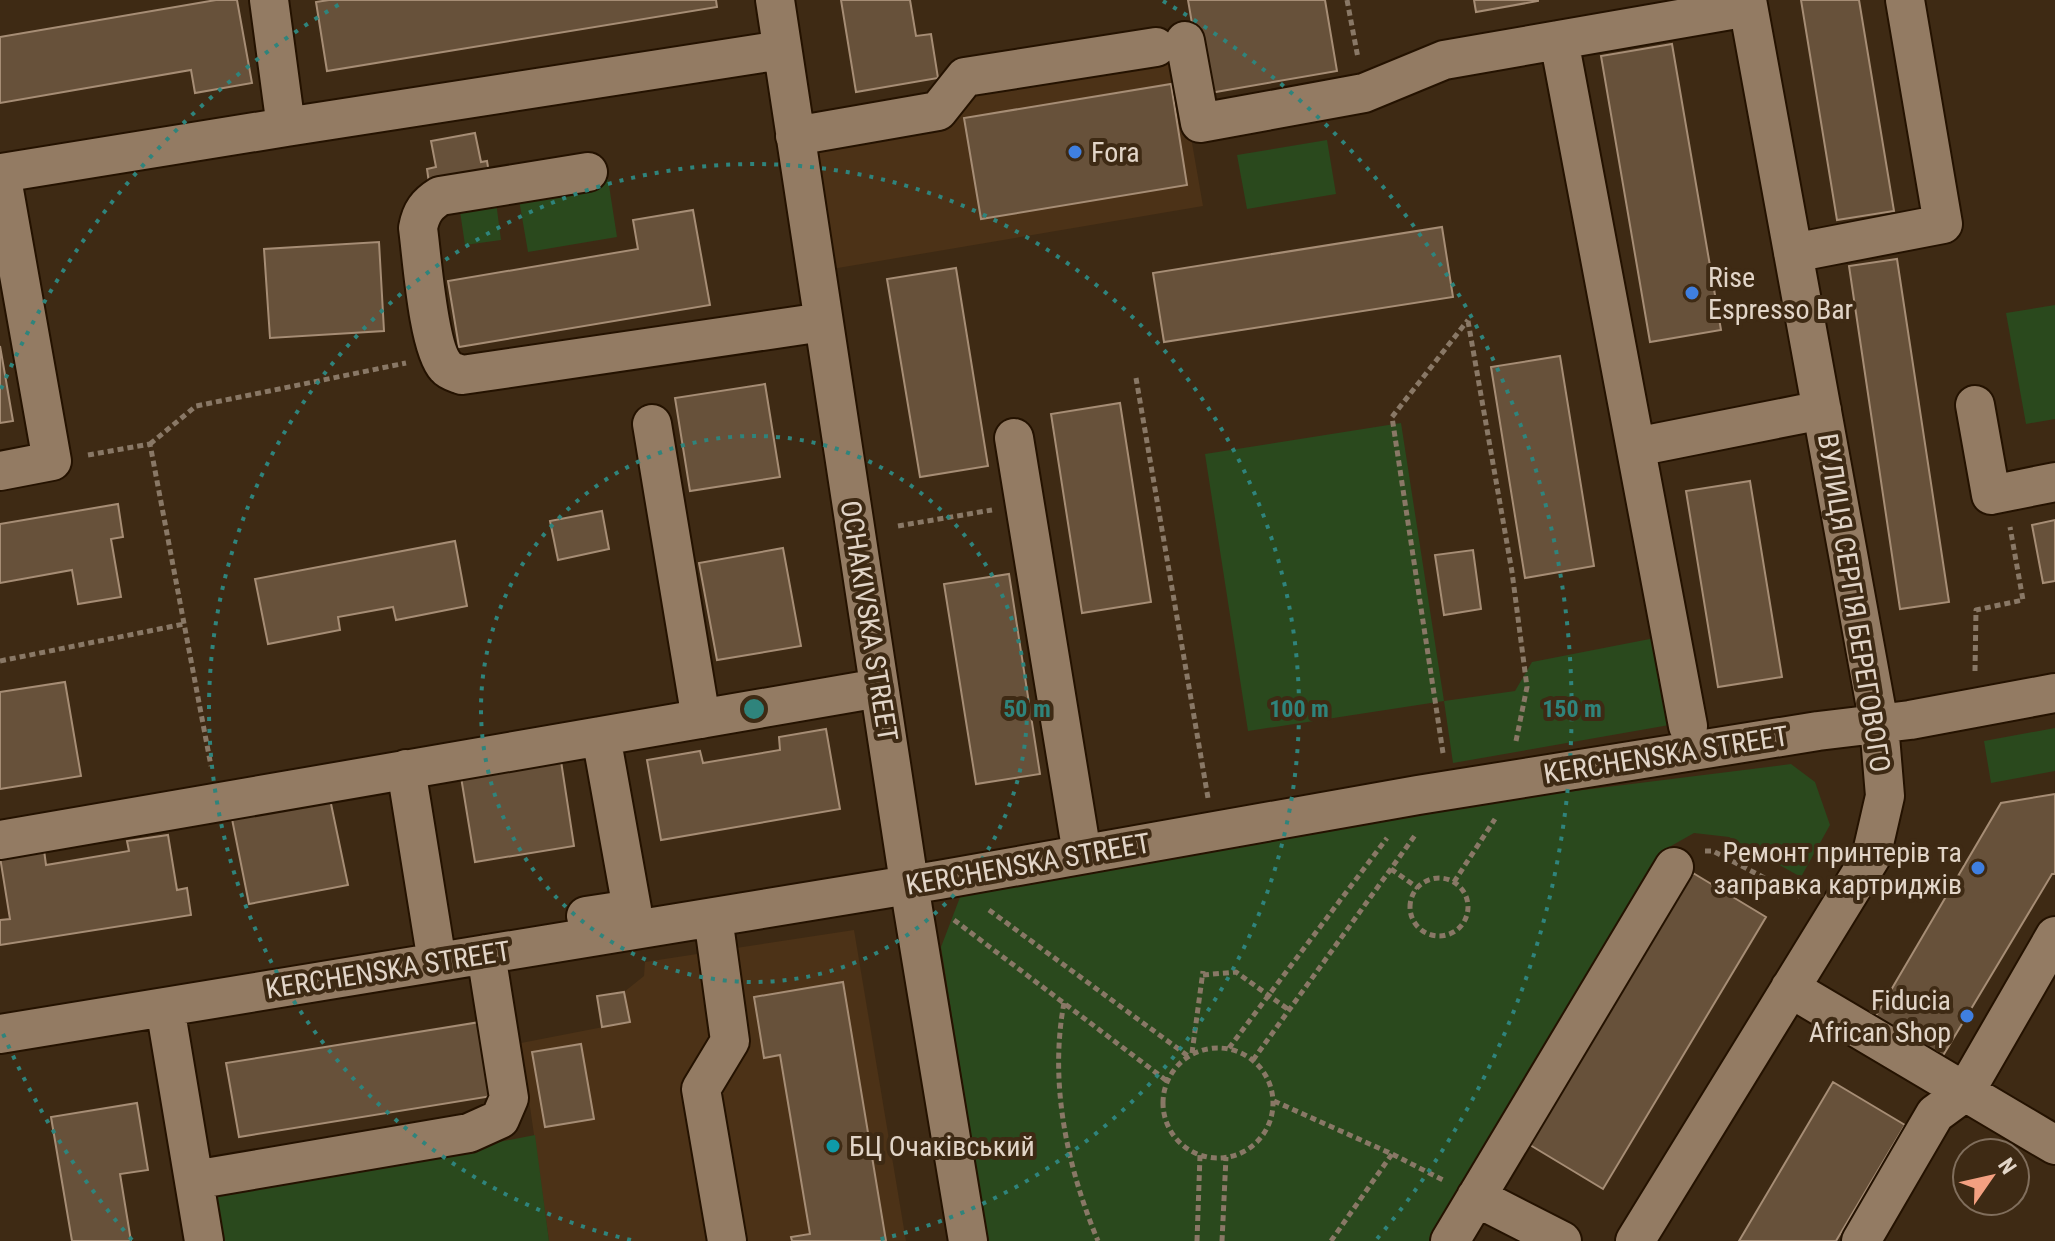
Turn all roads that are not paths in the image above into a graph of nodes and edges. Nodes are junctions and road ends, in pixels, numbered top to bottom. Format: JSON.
{"nodes":[{"id":1,"x":269,"y":0,"type":"edge"},
{"id":2,"x":775,"y":0,"type":"edge"},
{"id":3,"x":1905,"y":0,"type":"edge"},
{"id":4,"x":1747,"y":3,"type":"edge"},
{"id":5,"x":1559,"y":40,"type":"junction"},
{"id":6,"x":782,"y":50,"type":"junction"},
{"id":7,"x":286,"y":127,"type":"junction"},
{"id":8,"x":795,"y":136,"type":"junction"},
{"id":9,"x":588,"y":172,"type":"dead end"},
{"id":10,"x":1793,"y":253,"type":"junction"},
{"id":11,"x":8,"y":255,"type":"edge"},
{"id":12,"x":823,"y":322,"type":"junction"},
{"id":13,"x":1975,"y":405,"type":"dead end"},
{"id":14,"x":1822,"y":410,"type":"junction"},
{"id":15,"x":652,"y":424,"type":"dead end"},
{"id":16,"x":1014,"y":438,"type":"dead end"},
{"id":17,"x":1636,"y":447,"type":"junction"},
{"id":18,"x":0,"y":471,"type":"edge"},
{"id":19,"x":2055,"y":482,"type":"edge"},
{"id":20,"x":879,"y":688,"type":"junction"},
{"id":21,"x":2055,"y":693,"type":"edge"},
{"id":22,"x":701,"y":719,"type":"junction"},
{"id":23,"x":1879,"y":724,"type":"junction"},
{"id":24,"x":1688,"y":726,"type":"dead end"},
{"id":25,"x":601,"y":736,"type":"junction"},
{"id":26,"x":406,"y":769,"type":"junction"},
{"id":27,"x":0,"y":840,"type":"edge"},
{"id":28,"x":1082,"y":854,"type":"junction"},
{"id":29,"x":1674,"y":867,"type":"road end"},
{"id":30,"x":909,"y":885,"type":"junction"},
{"id":31,"x":713,"y":917,"type":"junction"},
{"id":32,"x":2055,"y":936,"type":"edge"},
{"id":33,"x":435,"y":951,"type":"junction"},
{"id":34,"x":486,"y":954,"type":"junction"},
{"id":35,"x":1790,"y":988,"type":"junction"},
{"id":36,"x":165,"y":1007,"type":"junction"},
{"id":37,"x":0,"y":1034,"type":"edge"},
{"id":38,"x":1965,"y":1092,"type":"junction"},
{"id":39,"x":2055,"y":1145,"type":"edge"},
{"id":40,"x":194,"y":1180,"type":"junction"},
{"id":41,"x":1476,"y":1197,"type":"junction"},
{"id":42,"x":204,"y":1241,"type":"edge"},
{"id":43,"x":727,"y":1241,"type":"edge"},
{"id":44,"x":968,"y":1241,"type":"edge"},
{"id":45,"x":1450,"y":1241,"type":"edge"},
{"id":46,"x":1562,"y":1241,"type":"edge"},
{"id":47,"x":1635,"y":1241,"type":"edge"},
{"id":48,"x":1861,"y":1241,"type":"edge"}],
"edges":[{"from":1,"to":7,"type":"street"},
{"from":2,"to":6,"type":"street","name":"OCHAKIVSKA STREET"},
{"from":3,"to":10,"type":"street"},
{"from":4,"to":5,"type":"street"},
{"from":4,"to":10,"type":"street","name":"ВУЛИЦЯ СЕРГІЯ БЕРЕГОВОГО"},
{"from":5,"to":8,"type":"street"},
{"from":5,"to":17,"type":"street"},
{"from":6,"to":7,"type":"street"},
{"from":6,"to":8,"type":"street","name":"OCHAKIVSKA STREET"},
{"from":7,"to":11,"type":"street"},
{"from":8,"to":12,"type":"street","name":"OCHAKIVSKA STREET"},
{"from":9,"to":12,"type":"street"},
{"from":10,"to":14,"type":"street","name":"ВУЛИЦЯ СЕРГІЯ БЕРЕГОВОГО"},
{"from":11,"to":18,"type":"street"},
{"from":12,"to":20,"type":"street","name":"OCHAKIVSKA STREET"},
{"from":13,"to":19,"type":"street"},
{"from":14,"to":17,"type":"street"},
{"from":14,"to":23,"type":"street","name":"ВУЛИЦЯ СЕРГІЯ БЕРЕГОВОГО"},
{"from":15,"to":22,"type":"street"},
{"from":16,"to":28,"type":"street"},
{"from":17,"to":24,"type":"street"},
{"from":20,"to":22,"type":"street"},
{"from":20,"to":30,"type":"street","name":"OCHAKIVSKA STREET"},
{"from":21,"to":23,"type":"street","name":"KERCHENSKA STREET"},
{"from":22,"to":25,"type":"street"},
{"from":23,"to":28,"type":"street","name":"KERCHENSKA STREET"},
{"from":23,"to":35,"type":"street","name":"ВУЛИЦЯ СЕРГІЯ БЕРЕГОВОГО"},
{"from":25,"to":26,"type":"street"},
{"from":25,"to":33,"type":"street"},
{"from":26,"to":27,"type":"street"},
{"from":26,"to":33,"type":"street"},
{"from":28,"to":30,"type":"street","name":"KERCHENSKA STREET"},
{"from":29,"to":41,"type":"street"},
{"from":30,"to":31,"type":"street","name":"KERCHENSKA STREET"},
{"from":30,"to":44,"type":"street","name":"OCHAKIVSKA STREET"},
{"from":31,"to":34,"type":"street","name":"KERCHENSKA STREET"},
{"from":31,"to":43,"type":"street"},
{"from":32,"to":38,"type":"street"},
{"from":33,"to":34,"type":"street","name":"KERCHENSKA STREET"},
{"from":33,"to":36,"type":"street","name":"KERCHENSKA STREET"},
{"from":34,"to":40,"type":"street"},
{"from":35,"to":38,"type":"street"},
{"from":35,"to":47,"type":"street","name":"ВУЛИЦЯ СЕРГІЯ БЕРЕГОВОГО"},
{"from":36,"to":37,"type":"street","name":"KERCHENSKA STREET"},
{"from":36,"to":40,"type":"street"},
{"from":38,"to":39,"type":"street"},
{"from":38,"to":48,"type":"street"},
{"from":40,"to":42,"type":"street"},
{"from":41,"to":45,"type":"street"},
{"from":41,"to":46,"type":"street"}]}
